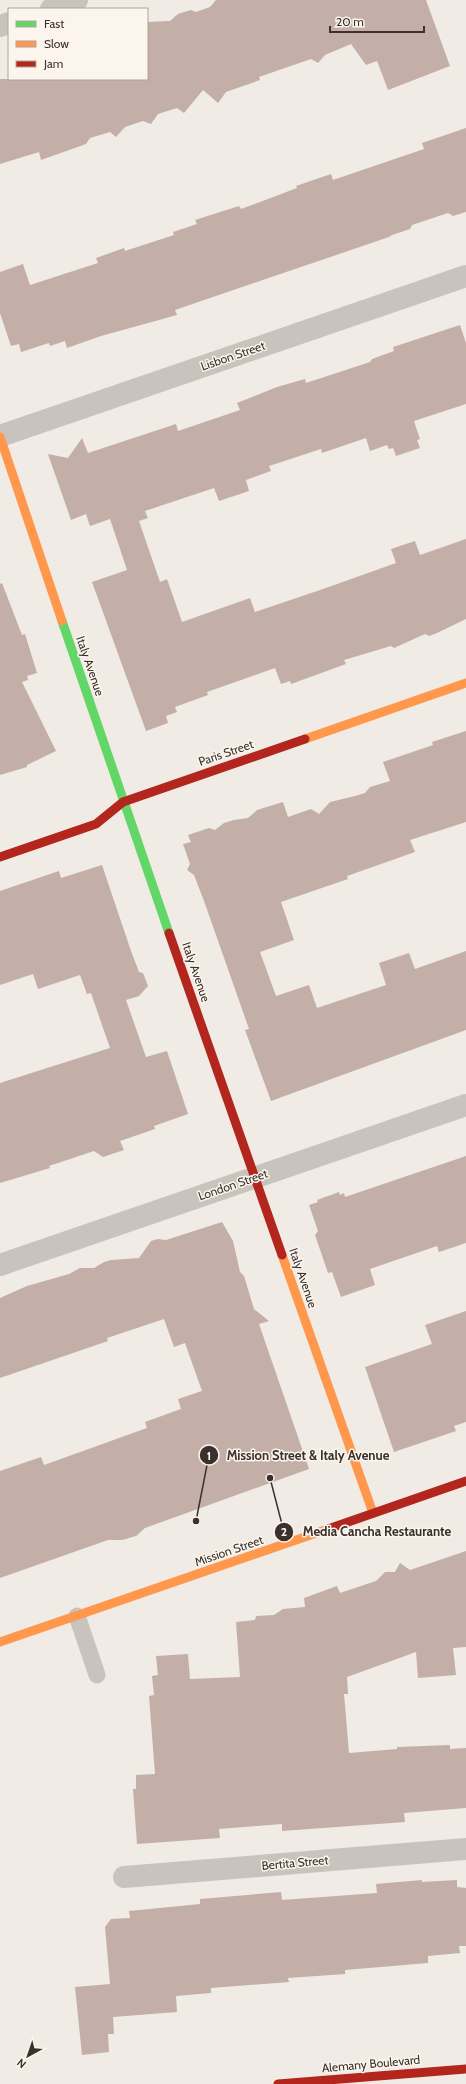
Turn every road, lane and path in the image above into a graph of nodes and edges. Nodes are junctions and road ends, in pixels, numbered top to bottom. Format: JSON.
{"nodes":[{"id":1,"x":78,"y":0,"type":"edge"},
{"id":2,"x":54,"y":8,"type":"edge"},
{"id":3,"x":466,"y":276,"type":"edge"},
{"id":4,"x":0,"y":436,"type":"edge"},
{"id":5,"x":466,"y":683,"type":"edge"},
{"id":6,"x":123,"y":802,"type":"junction"},
{"id":7,"x":0,"y":857,"type":"edge"},
{"id":8,"x":466,"y":1105,"type":"edge"},
{"id":9,"x":256,"y":1178,"type":"junction"},
{"id":10,"x":0,"y":1265,"type":"edge"},
{"id":11,"x":466,"y":1481,"type":"edge"},
{"id":12,"x":373,"y":1513,"type":"junction"},
{"id":13,"x":77,"y":1616,"type":"junction"},
{"id":14,"x":0,"y":1642,"type":"edge"},
{"id":15,"x":97,"y":1675,"type":"dead end"},
{"id":16,"x":466,"y":1848,"type":"edge"},
{"id":17,"x":124,"y":1877,"type":"dead end"},
{"id":18,"x":466,"y":2068,"type":"edge"},
{"id":19,"x":278,"y":2084,"type":"edge"}],
"edges":[{"from":1,"to":2,"type":"street"},
{"from":3,"to":4,"type":"street","name":"Lisbon Street"},
{"from":4,"to":6,"type":"street","name":"Italy Avenue"},
{"from":5,"to":6,"type":"street","name":"Paris Street"},
{"from":6,"to":7,"type":"street","name":"Paris Street"},
{"from":6,"to":9,"type":"street","name":"Italy Avenue"},
{"from":8,"to":9,"type":"street","name":"London Street"},
{"from":9,"to":10,"type":"street","name":"London Street"},
{"from":9,"to":12,"type":"street","name":"Italy Avenue"},
{"from":11,"to":12,"type":"street","name":"Mission Street"},
{"from":12,"to":13,"type":"street","name":"Mission Street"},
{"from":13,"to":14,"type":"street","name":"Mission Street"},
{"from":13,"to":15,"type":"lane"},
{"from":16,"to":17,"type":"street","name":"Bertita Street"},
{"from":18,"to":19,"type":"street","name":"Alemany Boulevard"}]}
